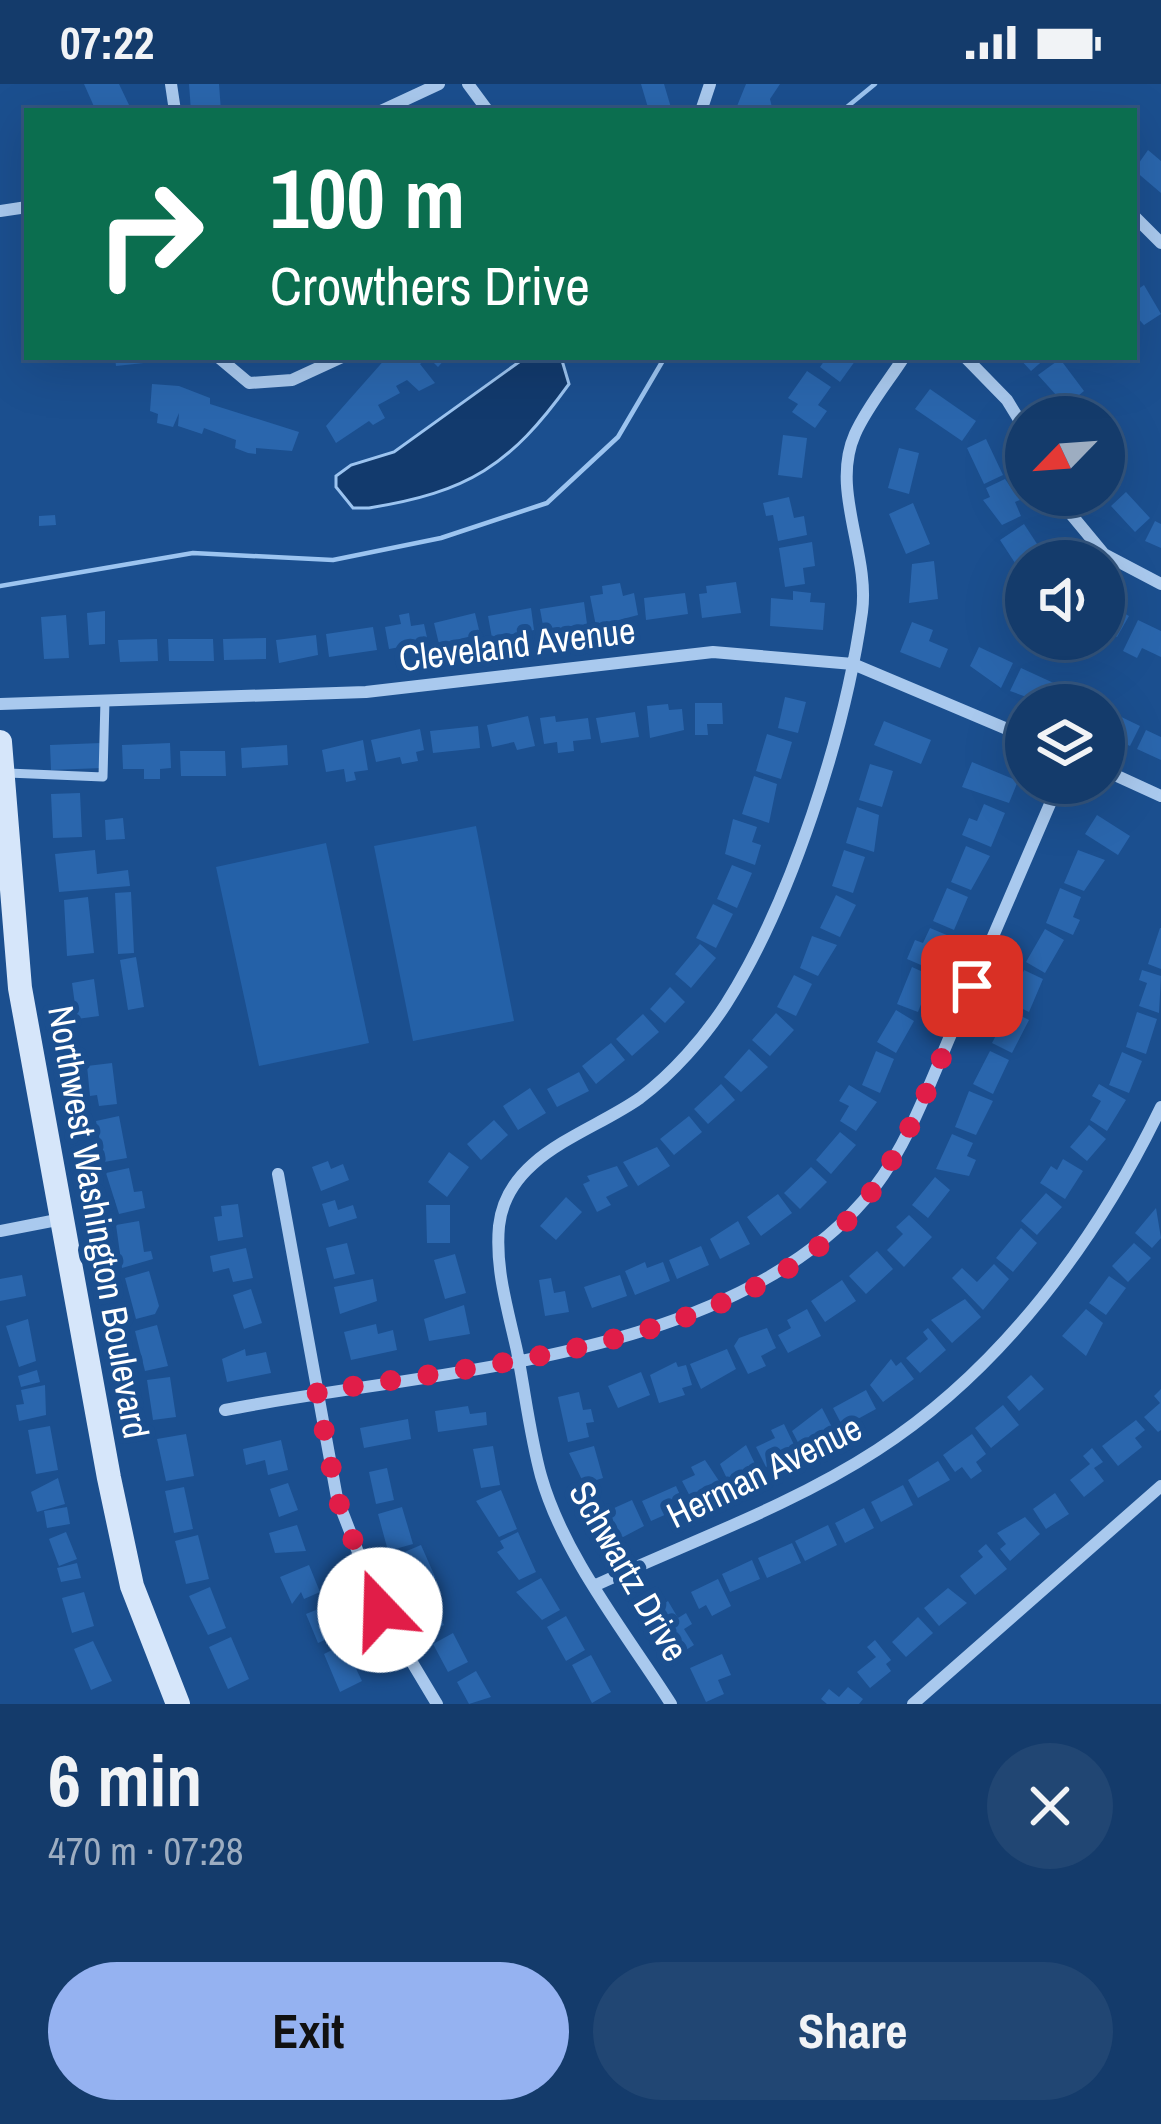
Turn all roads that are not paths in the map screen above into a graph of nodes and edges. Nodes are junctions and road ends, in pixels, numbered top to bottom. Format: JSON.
{"nodes":[{"id":1,"x":439,"y":84,"type":"edge"},
{"id":2,"x":387,"y":108,"type":"edge"},
{"id":3,"x":1137,"y":219,"type":"edge"},
{"id":4,"x":1161,"y":243,"type":"edge"},
{"id":5,"x":222,"y":360,"type":"edge"},
{"id":6,"x":335,"y":360,"type":"edge"},
{"id":7,"x":902,"y":360,"type":"edge"},
{"id":8,"x":968,"y":360,"type":"edge"},
{"id":9,"x":1005,"y":399,"type":"edge"},
{"id":10,"x":1072,"y":516,"type":"edge"},
{"id":11,"x":1161,"y":584,"type":"edge"},
{"id":12,"x":853,"y":664,"type":"junction"},
{"id":13,"x":105,"y":700,"type":"junction"},
{"id":14,"x":0,"y":704,"type":"edge"},
{"id":15,"x":1005,"y":727,"type":"edge"},
{"id":16,"x":0,"y":742,"type":"edge"},
{"id":17,"x":2,"y":773,"type":"edge"},
{"id":18,"x":1125,"y":780,"type":"edge"},
{"id":19,"x":1161,"y":796,"type":"edge"},
{"id":20,"x":1050,"y":804,"type":"edge"},
{"id":21,"x":7,"y":923,"type":"edge"},
{"id":22,"x":1161,"y":1107,"type":"edge"},
{"id":23,"x":278,"y":1174,"type":"dead end"},
{"id":24,"x":62,"y":1219,"type":"junction"},
{"id":25,"x":0,"y":1231,"type":"edge"},
{"id":26,"x":518,"y":1359,"type":"junction"},
{"id":27,"x":317,"y":1392,"type":"junction"},
{"id":28,"x":225,"y":1410,"type":"dead end"},
{"id":29,"x":1161,"y":1486,"type":"edge"},
{"id":30,"x":596,"y":1585,"type":"junction"},
{"id":31,"x":178,"y":1704,"type":"edge"},
{"id":32,"x":437,"y":1704,"type":"edge"},
{"id":33,"x":671,"y":1704,"type":"edge"},
{"id":34,"x":913,"y":1704,"type":"edge"}],
"edges":[{"from":1,"to":2,"type":"street"},
{"from":3,"to":4,"type":"street"},
{"from":5,"to":6,"type":"street"},
{"from":7,"to":12,"type":"street","name":"Schwartz Drive"},
{"from":8,"to":9,"type":"street"},
{"from":10,"to":11,"type":"street"},
{"from":12,"to":13,"type":"street","name":"Cleveland Avenue"},
{"from":12,"to":15,"type":"street","name":"Cleveland Avenue"},
{"from":12,"to":26,"type":"street","name":"Schwartz Drive"},
{"from":13,"to":14,"type":"street","name":"Cleveland Avenue"},
{"from":13,"to":17,"type":"lane"},
{"from":16,"to":17,"type":"main road","name":"Northwest Washington Boulevard"},
{"from":17,"to":21,"type":"main road","name":"Northwest Washington Boulevard"},
{"from":18,"to":19,"type":"street"},
{"from":20,"to":26,"type":"street"},
{"from":21,"to":24,"type":"main road","name":"Northwest Washington Boulevard"},
{"from":22,"to":30,"type":"street","name":"Herman Avenue"},
{"from":23,"to":27,"type":"street"},
{"from":24,"to":25,"type":"street"},
{"from":24,"to":31,"type":"main road","name":"Northwest Washington Boulevard"},
{"from":26,"to":27,"type":"street"},
{"from":26,"to":30,"type":"street","name":"Schwartz Drive"},
{"from":27,"to":28,"type":"street"},
{"from":27,"to":32,"type":"street"},
{"from":29,"to":34,"type":"street"},
{"from":30,"to":33,"type":"street","name":"Schwartz Drive"}]}
